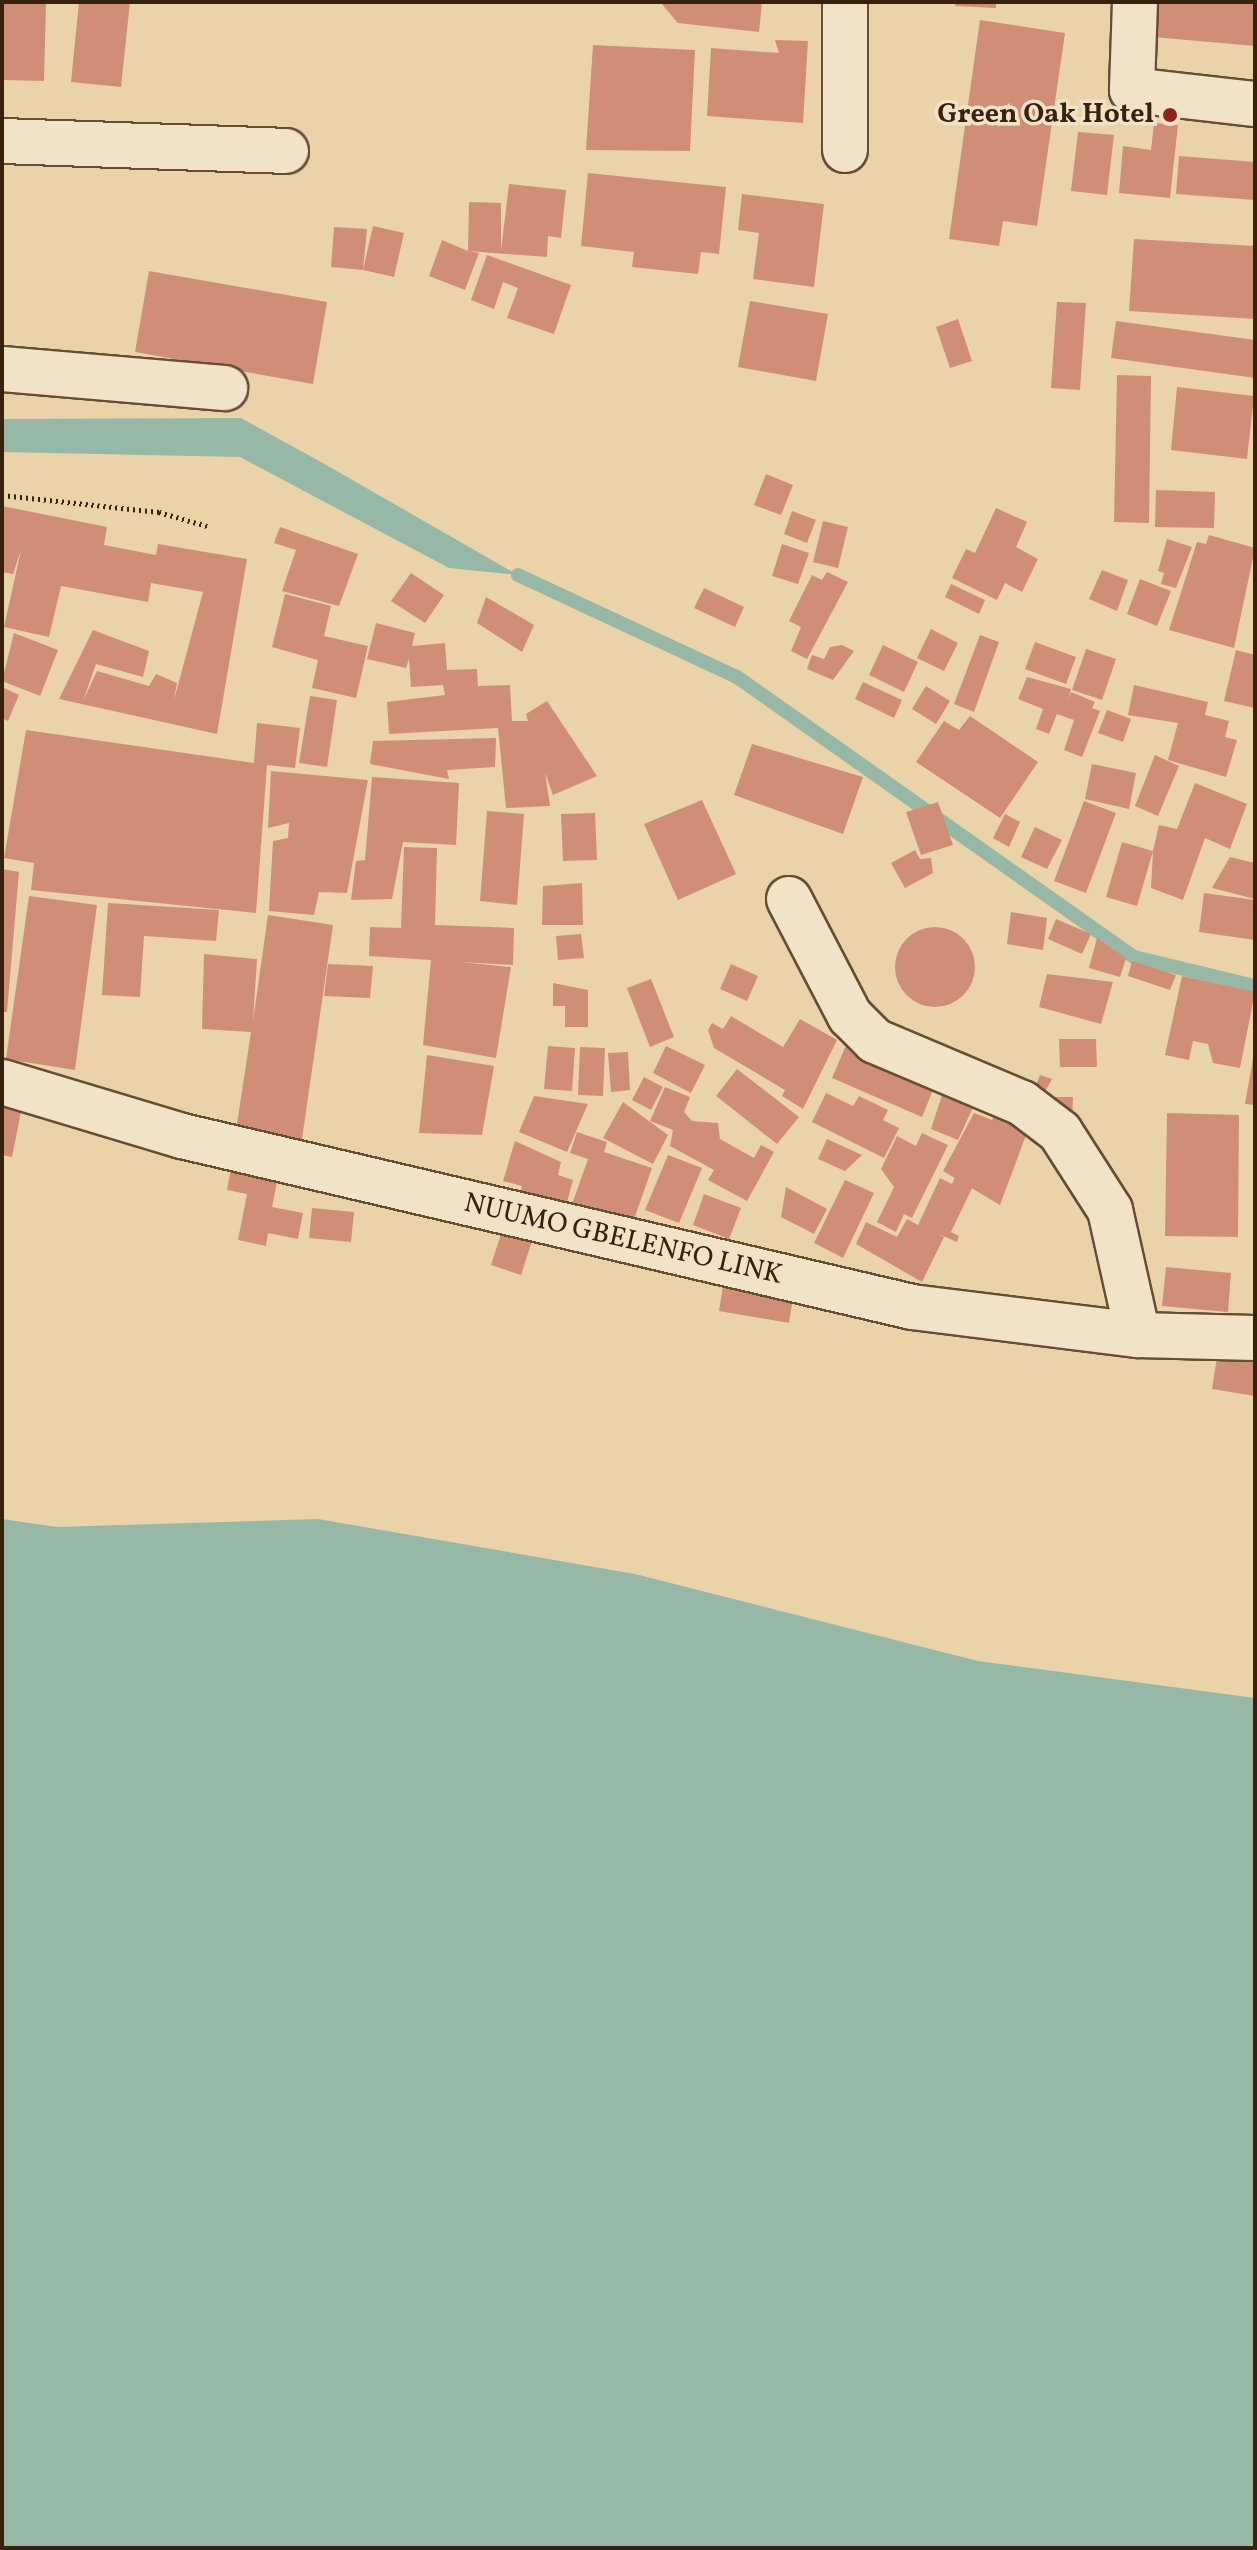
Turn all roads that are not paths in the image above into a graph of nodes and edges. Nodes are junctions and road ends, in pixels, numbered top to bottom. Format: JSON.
{"nodes":[{"id":1,"x":845,"y":2,"type":"edge"},
{"id":2,"x":1135,"y":2,"type":"edge"},
{"id":3,"x":1255,"y":104,"type":"edge"},
{"id":4,"x":2,"y":141,"type":"edge"},
{"id":5,"x":845,"y":150,"type":"dead end"},
{"id":6,"x":286,"y":151,"type":"dead end"},
{"id":7,"x":2,"y":369,"type":"edge"},
{"id":8,"x":225,"y":388,"type":"dead end"},
{"id":9,"x":789,"y":899,"type":"dead end"},
{"id":10,"x":2,"y":1082,"type":"edge"},
{"id":11,"x":1138,"y":1335,"type":"junction"},
{"id":12,"x":1255,"y":1338,"type":"edge"}],
"edges":[{"from":1,"to":5,"type":"street"},
{"from":2,"to":3,"type":"street"},
{"from":4,"to":6,"type":"street"},
{"from":7,"to":8,"type":"street"},
{"from":9,"to":11,"type":"street"},
{"from":10,"to":11,"type":"street","name":"NUUMO GBELENFO LINK"},
{"from":11,"to":12,"type":"street","name":"NUUMO GBELENFO LINK"}]}
